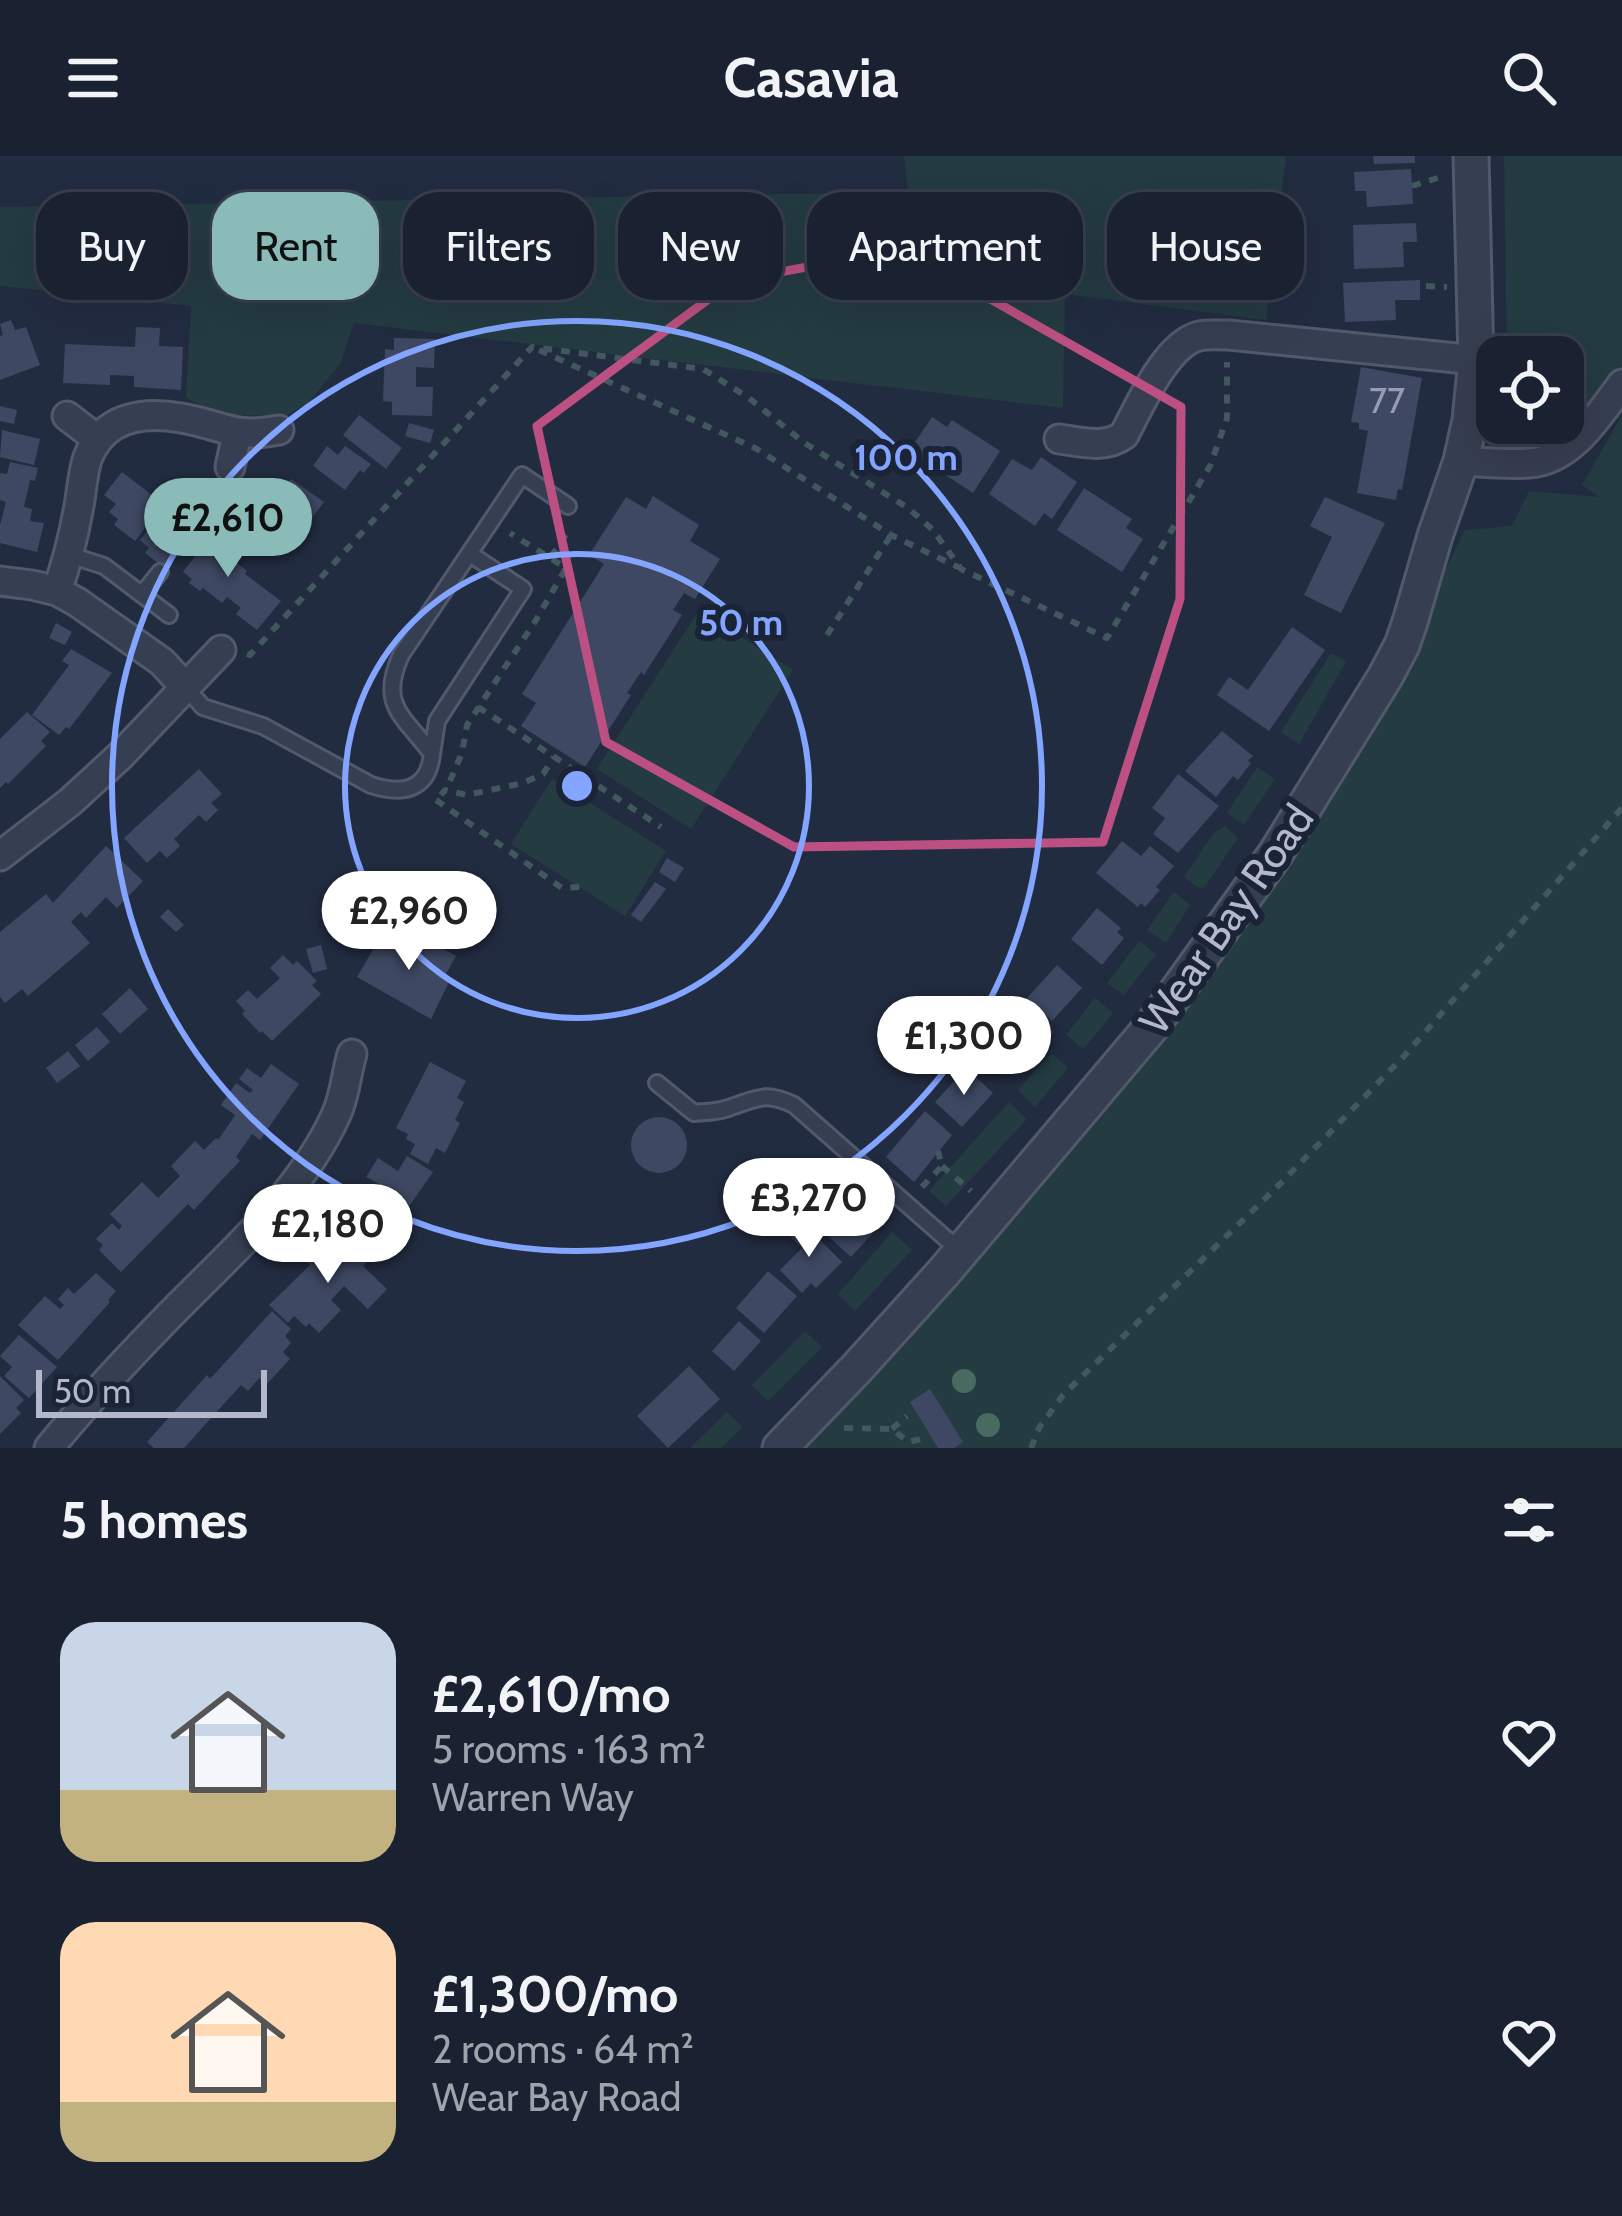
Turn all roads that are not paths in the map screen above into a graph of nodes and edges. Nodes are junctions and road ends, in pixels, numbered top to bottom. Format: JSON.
{"nodes":[{"id":1,"x":1463,"y":164,"type":"edge"},
{"id":2,"x":1476,"y":360,"type":"junction"},
{"id":3,"x":1622,"y":384,"type":"edge"},
{"id":4,"x":67,"y":416,"type":"dead end"},
{"id":5,"x":279,"y":430,"type":"dead end"},
{"id":6,"x":237,"y":434,"type":"junction"},
{"id":7,"x":98,"y":439,"type":"junction"},
{"id":8,"x":1059,"y":439,"type":"dead end"},
{"id":9,"x":1461,"y":461,"type":"junction"},
{"id":10,"x":230,"y":467,"type":"dead end"},
{"id":11,"x":568,"y":506,"type":"dead end"},
{"id":12,"x":470,"y":554,"type":"junction"},
{"id":13,"x":70,"y":555,"type":"junction"},
{"id":14,"x":160,"y":572,"type":"dead end"},
{"id":15,"x":0,"y":581,"type":"edge"},
{"id":16,"x":57,"y":591,"type":"junction"},
{"id":17,"x":142,"y":594,"type":"junction"},
{"id":18,"x":169,"y":615,"type":"dead end"},
{"id":19,"x":231,"y":651,"type":"road end"},
{"id":20,"x":185,"y":687,"type":"junction"},
{"id":21,"x":432,"y":754,"type":"junction"},
{"id":22,"x":0,"y":856,"type":"edge"},
{"id":23,"x":352,"y":1054,"type":"dead end"},
{"id":24,"x":657,"y":1083,"type":"dead end"},
{"id":25,"x":960,"y":1251,"type":"junction"},
{"id":26,"x":50,"y":1448,"type":"edge"},
{"id":27,"x":780,"y":1448,"type":"edge"}],
"edges":[{"from":1,"to":2,"type":"street","name":"Wear Bay Road"},
{"from":2,"to":8,"type":"street"},
{"from":2,"to":9,"type":"street","name":"Wear Bay Road"},
{"from":3,"to":9,"type":"street"},
{"from":4,"to":7,"type":"street"},
{"from":5,"to":6,"type":"street"},
{"from":6,"to":7,"type":"street"},
{"from":6,"to":10,"type":"street"},
{"from":7,"to":13,"type":"street"},
{"from":9,"to":25,"type":"street","name":"Wear Bay Road"},
{"from":11,"to":12,"type":"lane"},
{"from":12,"to":21,"type":"lane"},
{"from":12,"to":21,"type":"lane"},
{"from":13,"to":16,"type":"street"},
{"from":13,"to":17,"type":"lane"},
{"from":14,"to":17,"type":"lane"},
{"from":15,"to":16,"type":"street"},
{"from":16,"to":20,"type":"street"},
{"from":17,"to":18,"type":"lane"},
{"from":19,"to":20,"type":"street"},
{"from":20,"to":21,"type":"lane"},
{"from":20,"to":22,"type":"street"},
{"from":23,"to":26,"type":"street"},
{"from":24,"to":25,"type":"lane"},
{"from":25,"to":27,"type":"street","name":"Wear Bay Road"}]}
